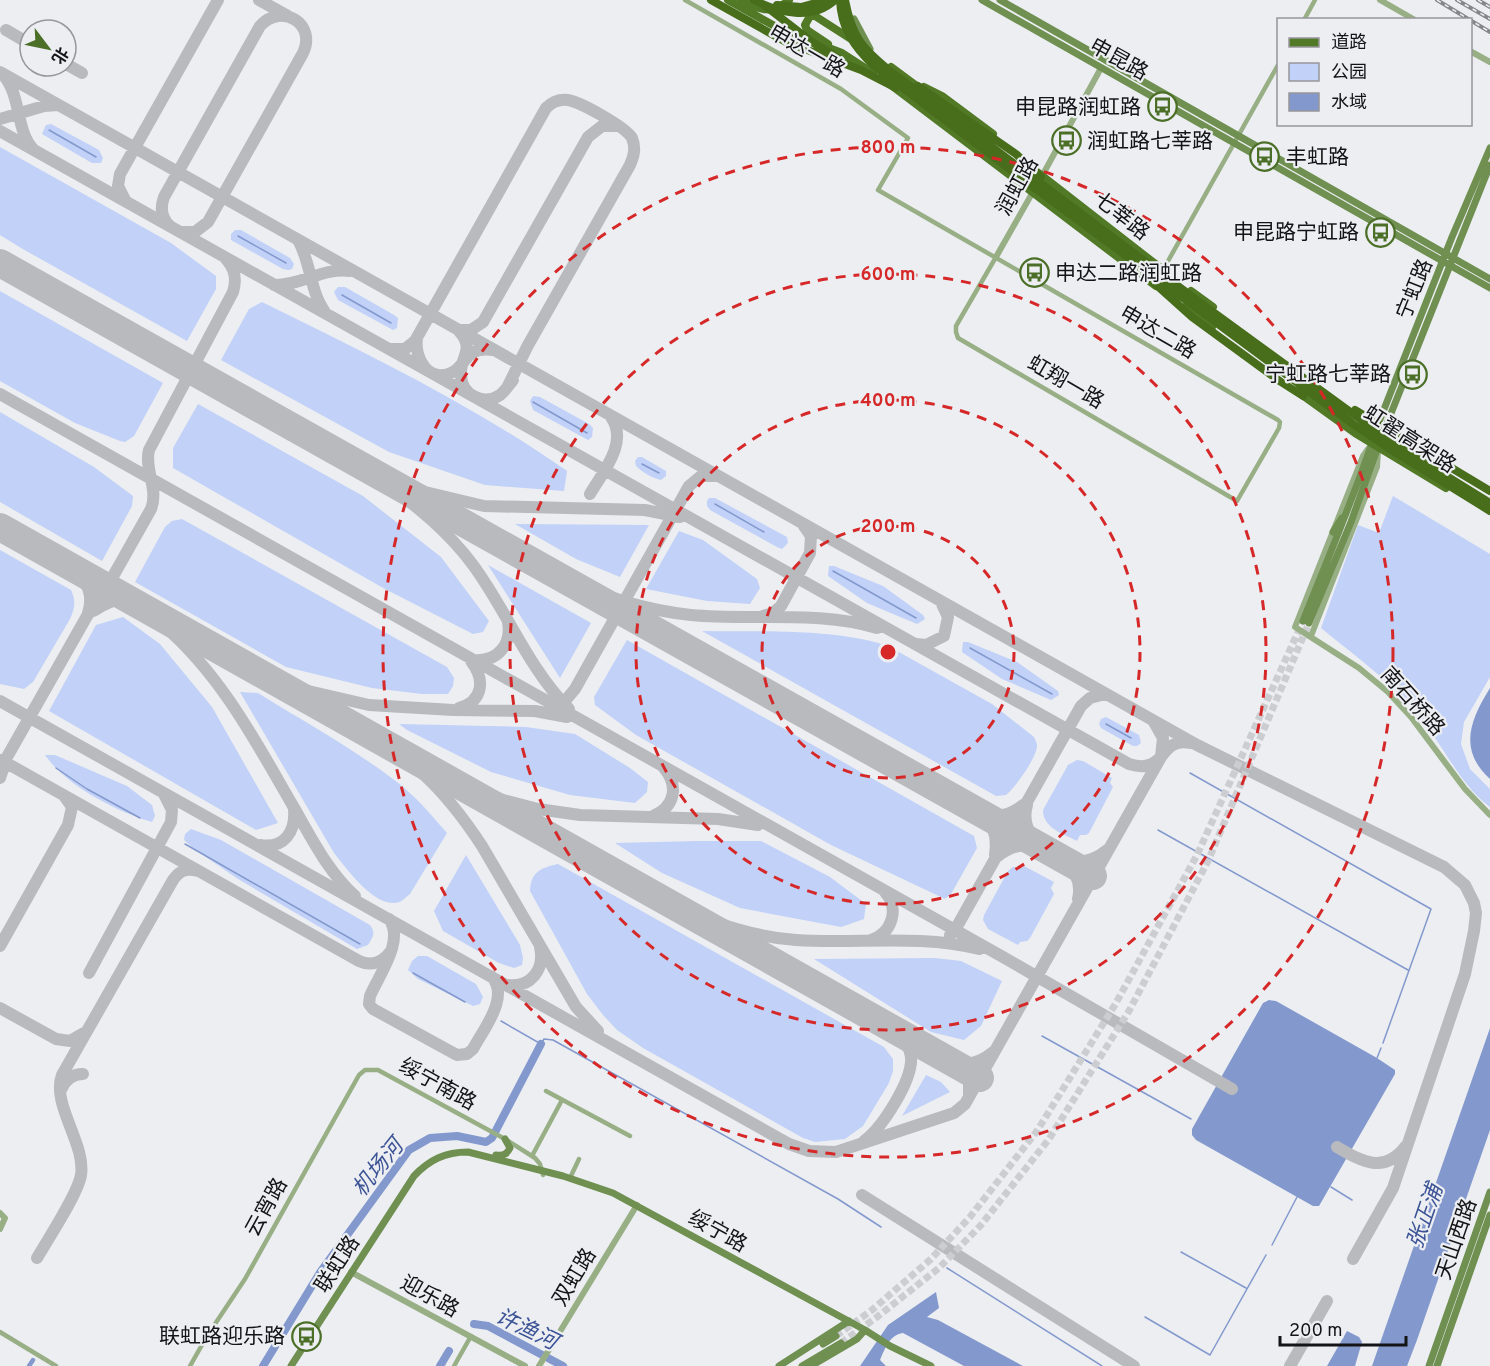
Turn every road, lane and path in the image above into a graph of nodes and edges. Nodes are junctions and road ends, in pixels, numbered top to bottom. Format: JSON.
{"nodes":[{"id":1,"x":685,"y":0,"type":"edge"},
{"id":2,"x":711,"y":0,"type":"edge"},
{"id":3,"x":728,"y":0,"type":"edge"},
{"id":4,"x":741,"y":0,"type":"edge"},
{"id":5,"x":754,"y":0,"type":"edge"},
{"id":6,"x":789,"y":0,"type":"edge"},
{"id":7,"x":827,"y":0,"type":"edge"},
{"id":8,"x":835,"y":0,"type":"edge"},
{"id":9,"x":840,"y":0,"type":"edge"},
{"id":10,"x":846,"y":0,"type":"edge"},
{"id":11,"x":982,"y":0,"type":"edge"},
{"id":12,"x":1000,"y":0,"type":"edge"},
{"id":13,"x":1315,"y":0,"type":"edge"},
{"id":14,"x":1380,"y":0,"type":"edge"},
{"id":15,"x":764,"y":3,"type":"edge"},
{"id":16,"x":1305,"y":18,"type":"edge"},
{"id":17,"x":1411,"y":18,"type":"edge"},
{"id":18,"x":1472,"y":52,"type":"edge"},
{"id":19,"x":842,"y":53,"type":"junction"},
{"id":20,"x":872,"y":54,"type":"junction"},
{"id":21,"x":1104,"y":60,"type":"junction"},
{"id":22,"x":1490,"y":62,"type":"edge"},
{"id":23,"x":1277,"y":67,"type":"edge"},
{"id":24,"x":1101,"y":68,"type":"junction"},
{"id":25,"x":861,"y":70,"type":"junction"},
{"id":26,"x":906,"y":78,"type":"junction"},
{"id":27,"x":916,"y":99,"type":"junction"},
{"id":28,"x":1237,"y":139,"type":"junction"},
{"id":29,"x":1490,"y":148,"type":"edge"},
{"id":30,"x":1490,"y":165,"type":"edge"},
{"id":31,"x":1042,"y":176,"type":"junction"},
{"id":32,"x":878,"y":190,"type":"joint"},
{"id":33,"x":1033,"y":193,"type":"junction"},
{"id":34,"x":1074,"y":206,"type":"junction"},
{"id":35,"x":1446,"y":253,"type":"junction"},
{"id":36,"x":996,"y":257,"type":"junction"},
{"id":37,"x":1454,"y":257,"type":"junction"},
{"id":38,"x":1132,"y":261,"type":"junction"},
{"id":39,"x":1443,"y":262,"type":"junction"},
{"id":40,"x":1450,"y":266,"type":"junction"},
{"id":41,"x":1163,"y":270,"type":"junction"},
{"id":42,"x":1490,"y":279,"type":"edge"},
{"id":43,"x":1155,"y":284,"type":"junction"},
{"id":44,"x":1490,"y":288,"type":"edge"},
{"id":45,"x":1318,"y":388,"type":"junction"},
{"id":46,"x":1304,"y":396,"type":"junction"},
{"id":47,"x":1382,"y":429,"type":"junction"},
{"id":48,"x":1375,"y":445,"type":"junction"},
{"id":49,"x":1490,"y":489,"type":"edge"},
{"id":50,"x":1237,"y":501,"type":"joint"},
{"id":51,"x":1490,"y":501,"type":"edge"},
{"id":52,"x":1350,"y":507,"type":"junction"},
{"id":53,"x":1490,"y":513,"type":"edge"},
{"id":54,"x":1333,"y":531,"type":"junction"},
{"id":55,"x":1295,"y":627,"type":"joint"},
{"id":56,"x":1311,"y":636,"type":"junction"},
{"id":57,"x":1490,"y":815,"type":"edge"},
{"id":58,"x":372,"y":1068,"type":"joint"},
{"id":59,"x":546,"y":1091,"type":"dead end"},
{"id":60,"x":562,"y":1100,"type":"junction"},
{"id":61,"x":630,"y":1136,"type":"dead end"},
{"id":62,"x":505,"y":1139,"type":"junction"},
{"id":63,"x":479,"y":1153,"type":"junction"},
{"id":64,"x":532,"y":1156,"type":"junction"},
{"id":65,"x":579,"y":1159,"type":"dead end"},
{"id":66,"x":543,"y":1173,"type":"junction"},
{"id":67,"x":570,"y":1178,"type":"junction"},
{"id":68,"x":1490,"y":1192,"type":"edge"},
{"id":69,"x":635,"y":1207,"type":"junction"},
{"id":70,"x":2,"y":1214,"type":"edge"},
{"id":71,"x":1490,"y":1215,"type":"edge"},
{"id":72,"x":0,"y":1229,"type":"edge"},
{"id":73,"x":353,"y":1273,"type":"junction"},
{"id":74,"x":1462,"y":1282,"type":"junction"},
{"id":75,"x":847,"y":1323,"type":"junction"},
{"id":76,"x":0,"y":1332,"type":"edge"},
{"id":77,"x":869,"y":1334,"type":"junction"},
{"id":78,"x":471,"y":1336,"type":"junction"},
{"id":79,"x":900,"y":1351,"type":"junction"},
{"id":80,"x":539,"y":1365,"type":"edge"},
{"id":81,"x":56,"y":1366,"type":"edge"},
{"id":82,"x":190,"y":1366,"type":"edge"},
{"id":83,"x":291,"y":1366,"type":"edge"},
{"id":84,"x":296,"y":1366,"type":"edge"},
{"id":85,"x":454,"y":1366,"type":"edge"},
{"id":86,"x":525,"y":1366,"type":"edge"},
{"id":87,"x":779,"y":1366,"type":"edge"},
{"id":88,"x":787,"y":1366,"type":"edge"},
{"id":89,"x":802,"y":1366,"type":"edge"},
{"id":90,"x":811,"y":1366,"type":"edge"},
{"id":91,"x":922,"y":1366,"type":"edge"},
{"id":92,"x":931,"y":1366,"type":"edge"},
{"id":93,"x":1429,"y":1366,"type":"edge"},
{"id":94,"x":1437,"y":1366,"type":"edge"}],
"edges":[{"from":1,"to":32,"type":"street","name":"申达一路"},
{"from":2,"to":25,"type":"highway"},
{"from":3,"to":19,"type":"main road","name":"七莘路"},
{"from":4,"to":6,"type":"main road"},
{"from":5,"to":15,"type":"highway"},
{"from":7,"to":15,"type":"highway"},
{"from":8,"to":15,"type":"highway"},
{"from":9,"to":27,"type":"highway"},
{"from":10,"to":20,"type":"main road"},
{"from":10,"to":34,"type":"highway"},
{"from":11,"to":24,"type":"main road","name":"申昆路"},
{"from":12,"to":21,"type":"main road","name":"申昆路"},
{"from":13,"to":16,"type":"street"},
{"from":14,"to":17,"type":"street"},
{"from":15,"to":25,"type":"highway"},
{"from":18,"to":22,"type":"street"},
{"from":19,"to":20,"type":"main road","name":"七莘路"},
{"from":19,"to":33,"type":"main road","name":"七莘路"},
{"from":20,"to":26,"type":"main road","name":"七莘路"},
{"from":21,"to":24,"type":"main road"},
{"from":21,"to":28,"type":"main road","name":"申昆路"},
{"from":23,"to":28,"type":"street"},
{"from":24,"to":28,"type":"main road","name":"申昆路"},
{"from":24,"to":31,"type":"street","name":"润虹路"},
{"from":25,"to":27,"type":"highway"},
{"from":26,"to":31,"type":"main road","name":"七莘路"},
{"from":26,"to":34,"type":"highway"},
{"from":27,"to":38,"type":"highway","name":"虹翟高架路"},
{"from":28,"to":35,"type":"main road","name":"申昆路"},
{"from":28,"to":39,"type":"main road","name":"申昆路"},
{"from":28,"to":41,"type":"street"},
{"from":29,"to":35,"type":"main road","name":"宁虹路"},
{"from":30,"to":37,"type":"main road","name":"宁虹路"},
{"from":31,"to":33,"type":"street","name":"润虹路"},
{"from":31,"to":41,"type":"main road","name":"七莘路"},
{"from":32,"to":36,"type":"street","name":"申达二路"},
{"from":33,"to":36,"type":"street","name":"润虹路"},
{"from":33,"to":43,"type":"main road","name":"七莘路"},
{"from":34,"to":45,"type":"highway","name":"虹翟高架路"},
{"from":35,"to":37,"type":"main road","name":"申昆路"},
{"from":35,"to":39,"type":"main road","name":"宁虹路"},
{"from":36,"to":50,"type":"street","name":"虹翔一路"},
{"from":36,"to":50,"type":"street","name":"申达二路"},
{"from":37,"to":40,"type":"main road","name":"宁虹路"},
{"from":37,"to":42,"type":"main road","name":"申昆路"},
{"from":38,"to":46,"type":"highway"},
{"from":38,"to":53,"type":"highway","name":"虹翟高架路"},
{"from":39,"to":40,"type":"main road","name":"申昆路"},
{"from":39,"to":47,"type":"main road","name":"宁虹路"},
{"from":40,"to":44,"type":"main road","name":"申昆路"},
{"from":40,"to":47,"type":"main road","name":"宁虹路"},
{"from":41,"to":43,"type":"street"},
{"from":41,"to":47,"type":"main road","name":"七莘路"},
{"from":43,"to":46,"type":"main road","name":"七莘路"},
{"from":45,"to":49,"type":"highway"},
{"from":45,"to":51,"type":"highway","name":"虹翟高架路"},
{"from":46,"to":48,"type":"main road","name":"七莘路"},
{"from":47,"to":48,"type":"main road","name":"宁虹路"},
{"from":47,"to":49,"type":"main road"},
{"from":47,"to":51,"type":"main road","name":"七莘路"},
{"from":48,"to":52,"type":"main road","name":"宁虹路"},
{"from":48,"to":52,"type":"main road","name":"宁虹路"},
{"from":48,"to":53,"type":"main road","name":"七莘路"},
{"from":48,"to":54,"type":"street","name":"宁虹路"},
{"from":48,"to":56,"type":"street","name":"宁虹路"},
{"from":52,"to":54,"type":"main road"},
{"from":54,"to":55,"type":"street","name":"宁虹路"},
{"from":55,"to":56,"type":"street","name":"南石桥路"},
{"from":56,"to":57,"type":"street","name":"南石桥路"},
{"from":58,"to":62,"type":"street","name":"绥宁南路"},
{"from":58,"to":82,"type":"street","name":"云宵路"},
{"from":59,"to":60,"type":"street"},
{"from":60,"to":61,"type":"street"},
{"from":60,"to":64,"type":"street"},
{"from":62,"to":63,"type":"main road"},
{"from":62,"to":64,"type":"street","name":"绥宁南路"},
{"from":63,"to":66,"type":"main road","name":"联虹路"},
{"from":63,"to":73,"type":"main road","name":"联虹路"},
{"from":64,"to":66,"type":"street","name":"绥宁南路"},
{"from":65,"to":67,"type":"street"},
{"from":66,"to":67,"type":"main road","name":"绥宁路"},
{"from":66,"to":69,"type":"main road","name":"绥宁路"},
{"from":66,"to":73,"type":"main road","name":"联虹路"},
{"from":67,"to":69,"type":"main road","name":"绥宁路"},
{"from":68,"to":74,"type":"main road","name":"天山西路"},
{"from":69,"to":75,"type":"main road","name":"绥宁路"},
{"from":69,"to":80,"type":"street","name":"双虹路"},
{"from":70,"to":72,"type":"street"},
{"from":71,"to":74,"type":"main road","name":"天山西路"},
{"from":73,"to":78,"type":"street","name":"迎乐路"},
{"from":73,"to":83,"type":"main road","name":"联虹路"},
{"from":73,"to":84,"type":"main road","name":"联虹路"},
{"from":74,"to":93,"type":"main road","name":"天山西路"},
{"from":74,"to":94,"type":"main road","name":"天山西路"},
{"from":75,"to":77,"type":"main road","name":"绥宁路"},
{"from":75,"to":87,"type":"main road"},
{"from":76,"to":81,"type":"street"},
{"from":77,"to":79,"type":"main road","name":"绥宁路"},
{"from":77,"to":90,"type":"main road"},
{"from":78,"to":85,"type":"street"},
{"from":78,"to":86,"type":"street","name":"迎乐路"},
{"from":79,"to":91,"type":"main road","name":"绥宁路"},
{"from":79,"to":92,"type":"main road","name":"绥宁路"},
{"from":88,"to":89,"type":"main road"}]}
